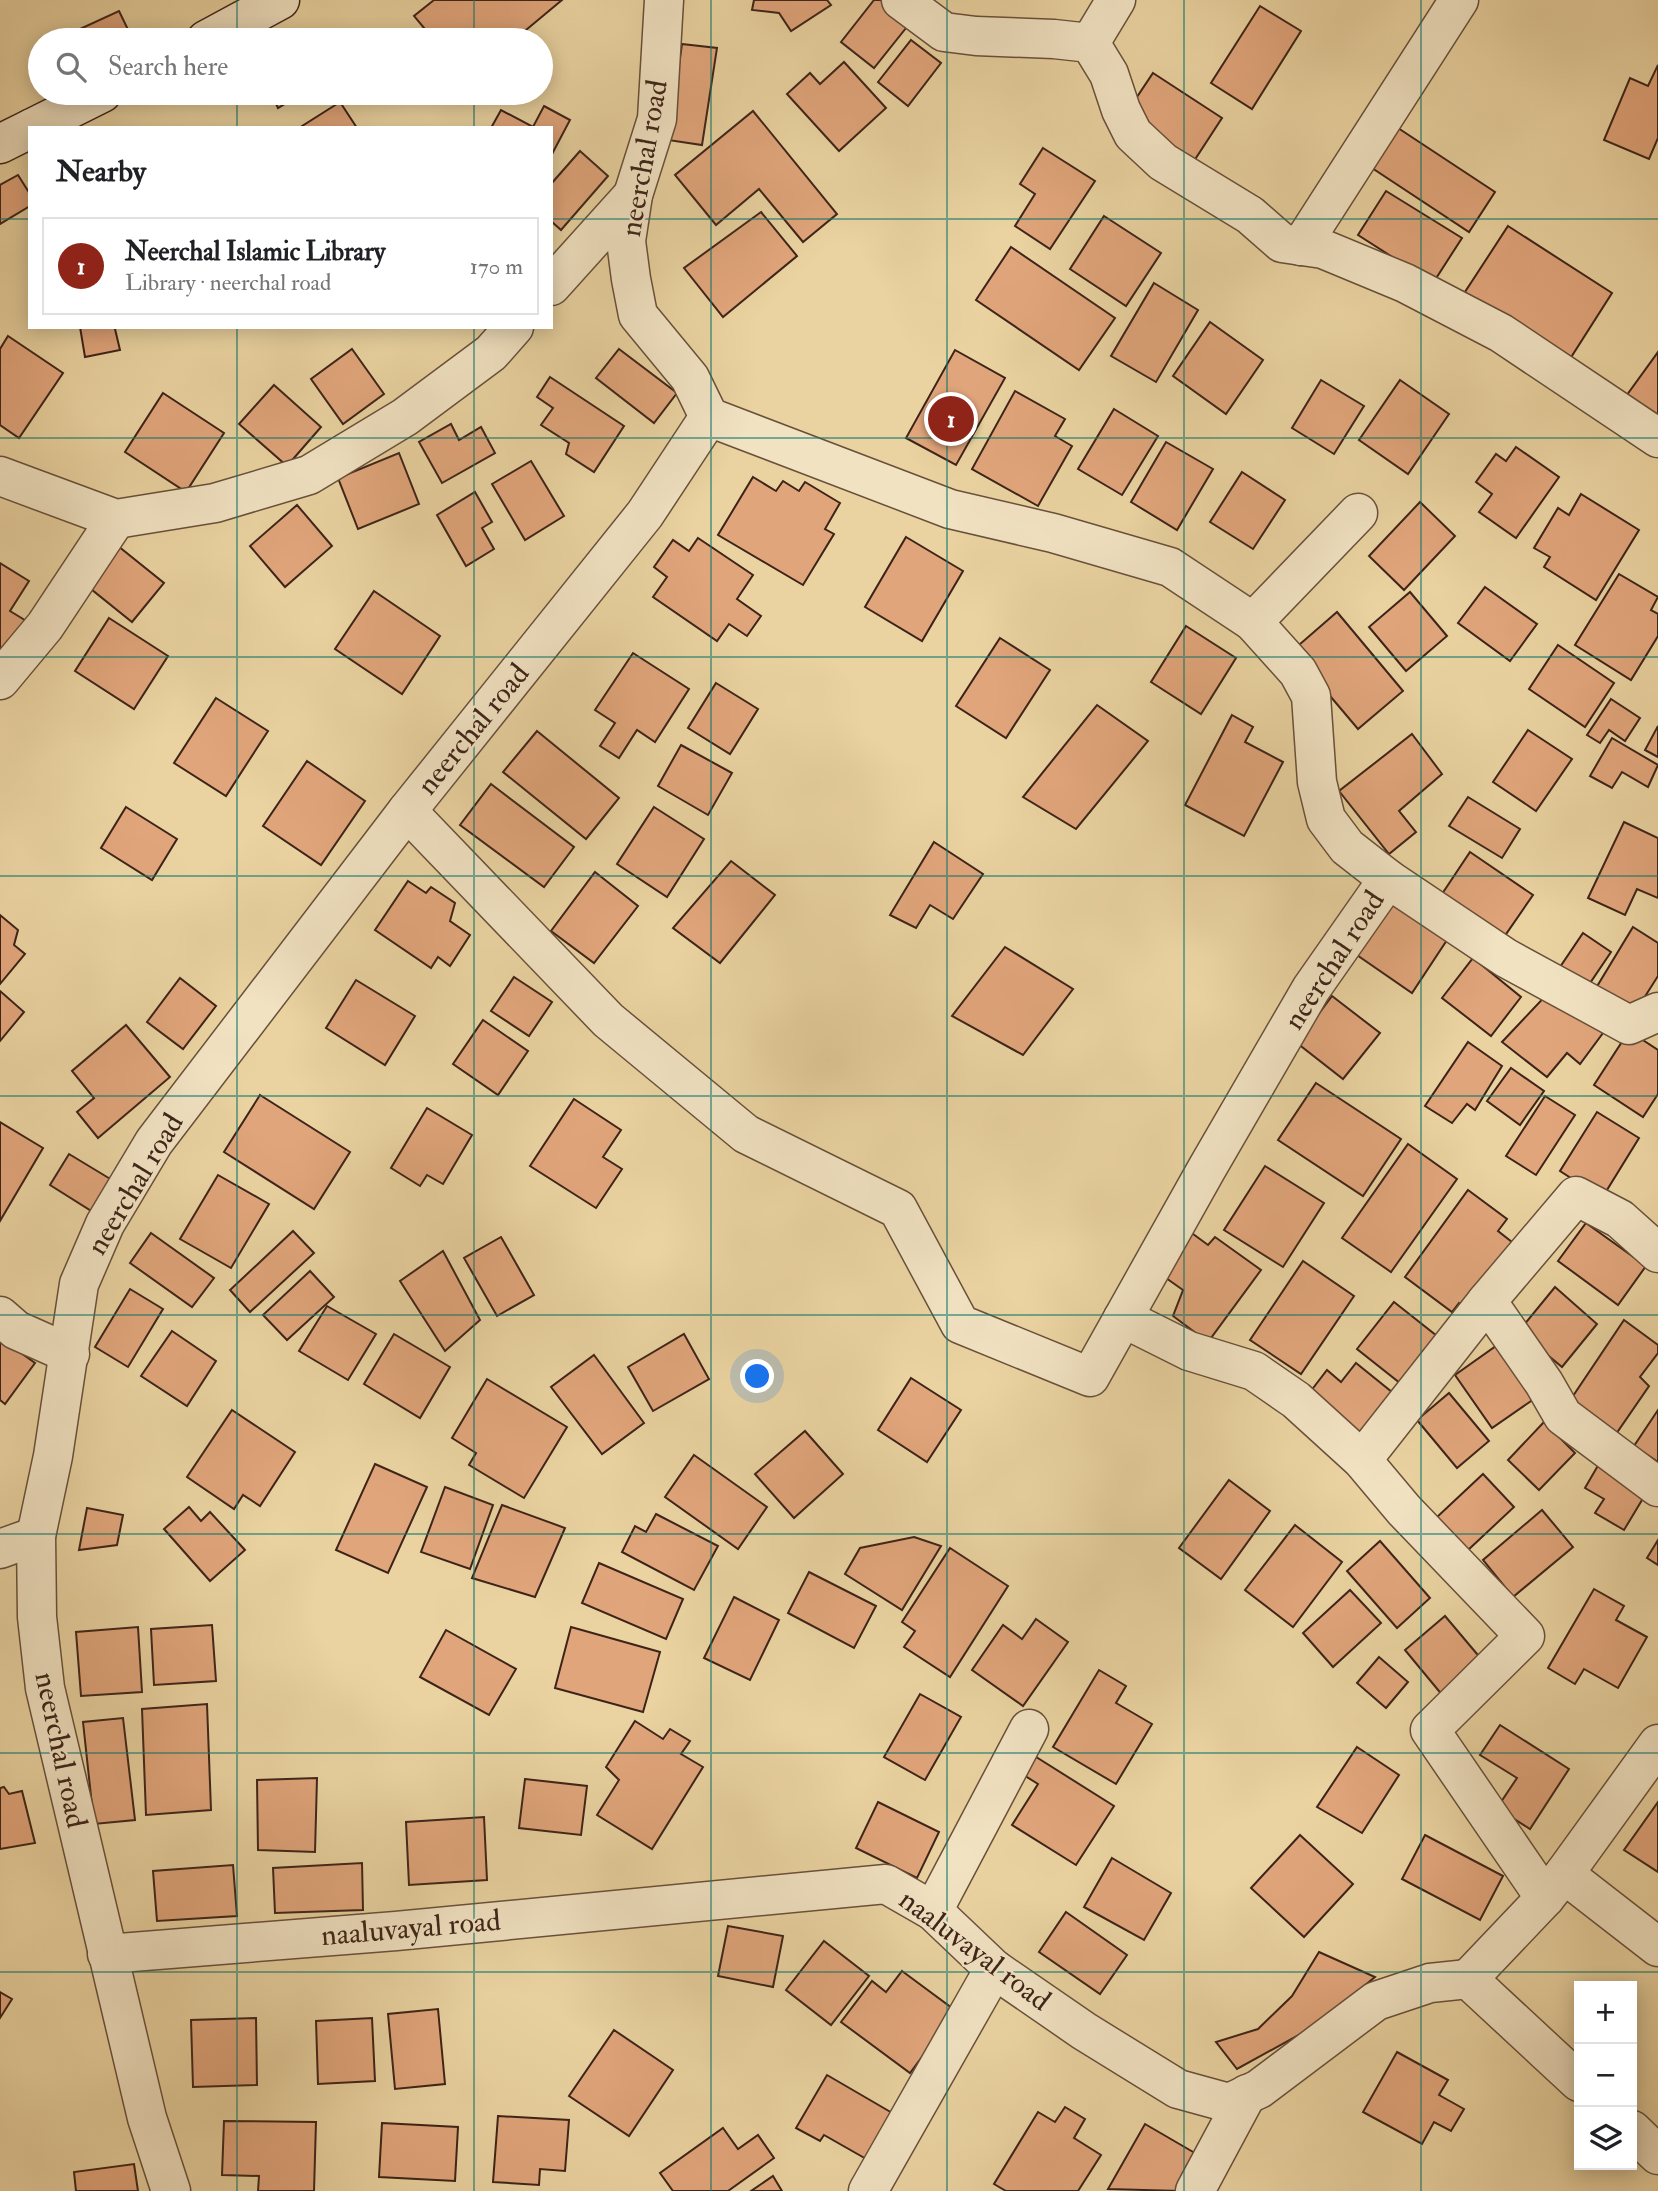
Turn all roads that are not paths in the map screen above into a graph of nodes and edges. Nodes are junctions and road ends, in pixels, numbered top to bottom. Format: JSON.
{"nodes":[{"id":1,"x":280,"y":0,"type":"edge"},
{"id":2,"x":664,"y":0,"type":"edge"},
{"id":3,"x":901,"y":0,"type":"edge"},
{"id":4,"x":1116,"y":0,"type":"edge"},
{"id":5,"x":1459,"y":0,"type":"edge"},
{"id":6,"x":228,"y":28,"type":"edge"},
{"id":7,"x":1090,"y":43,"type":"junction"},
{"id":8,"x":78,"y":105,"type":"edge"},
{"id":9,"x":35,"y":126,"type":"edge"},
{"id":10,"x":28,"y":130,"type":"edge"},
{"id":11,"x":0,"y":144,"type":"edge"},
{"id":12,"x":634,"y":195,"type":"junction"},
{"id":13,"x":1301,"y":246,"type":"junction"},
{"id":14,"x":553,"y":284,"type":"edge"},
{"id":15,"x":512,"y":329,"type":"edge"},
{"id":16,"x":709,"y":417,"type":"junction"},
{"id":17,"x":1658,"y":439,"type":"edge"},
{"id":18,"x":0,"y":476,"type":"edge"},
{"id":19,"x":1359,"y":513,"type":"dead end"},
{"id":20,"x":116,"y":519,"type":"junction"},
{"id":21,"x":1253,"y":622,"type":"junction"},
{"id":22,"x":0,"y":680,"type":"edge"},
{"id":23,"x":407,"y":811,"type":"junction"},
{"id":24,"x":1388,"y":879,"type":"junction"},
{"id":25,"x":1658,"y":1012,"type":"edge"},
{"id":26,"x":1658,"y":1253,"type":"edge"},
{"id":27,"x":1487,"y":1301,"type":"junction"},
{"id":28,"x":0,"y":1316,"type":"edge"},
{"id":29,"x":1124,"y":1318,"type":"junction"},
{"id":30,"x":70,"y":1354,"type":"junction"},
{"id":31,"x":1362,"y":1460,"type":"junction"},
{"id":32,"x":1658,"y":1487,"type":"edge"},
{"id":33,"x":36,"y":1536,"type":"junction"},
{"id":34,"x":0,"y":1549,"type":"edge"},
{"id":35,"x":1029,"y":1729,"type":"dead end"},
{"id":36,"x":1658,"y":1744,"type":"edge"},
{"id":37,"x":1555,"y":1886,"type":"junction"},
{"id":38,"x":933,"y":1911,"type":"junction"},
{"id":39,"x":1658,"y":1947,"type":"edge"},
{"id":40,"x":107,"y":1954,"type":"junction"},
{"id":41,"x":994,"y":1969,"type":"junction"},
{"id":42,"x":1468,"y":1979,"type":"junction"},
{"id":43,"x":1574,"y":2077,"type":"edge"},
{"id":44,"x":1247,"y":2094,"type":"junction"},
{"id":45,"x":1637,"y":2135,"type":"edge"},
{"id":46,"x":1658,"y":2155,"type":"edge"},
{"id":47,"x":171,"y":2191,"type":"edge"},
{"id":48,"x":868,"y":2191,"type":"edge"},
{"id":49,"x":1195,"y":2191,"type":"edge"}],
"edges":[{"from":1,"to":6,"type":"street"},
{"from":2,"to":12,"type":"street","name":"neerchal road"},
{"from":3,"to":7,"type":"street"},
{"from":4,"to":7,"type":"street"},
{"from":5,"to":13,"type":"street"},
{"from":7,"to":13,"type":"street"},
{"from":8,"to":9,"type":"street"},
{"from":10,"to":11,"type":"street"},
{"from":12,"to":14,"type":"street"},
{"from":12,"to":16,"type":"street","name":"neerchal road"},
{"from":13,"to":17,"type":"street"},
{"from":15,"to":20,"type":"street"},
{"from":16,"to":21,"type":"street","name":"neerchal road"},
{"from":16,"to":23,"type":"street","name":"neerchal road"},
{"from":18,"to":20,"type":"street"},
{"from":19,"to":21,"type":"street"},
{"from":20,"to":22,"type":"street"},
{"from":21,"to":24,"type":"street","name":"neerchal road"},
{"from":23,"to":29,"type":"street","name":"neerchal road"},
{"from":23,"to":30,"type":"street","name":"neerchal road"},
{"from":24,"to":25,"type":"street"},
{"from":24,"to":29,"type":"street","name":"neerchal road"},
{"from":26,"to":27,"type":"street"},
{"from":27,"to":31,"type":"street"},
{"from":27,"to":32,"type":"street"},
{"from":28,"to":30,"type":"street"},
{"from":29,"to":31,"type":"street"},
{"from":30,"to":33,"type":"street","name":"neerchal road"},
{"from":31,"to":37,"type":"street"},
{"from":33,"to":34,"type":"street"},
{"from":33,"to":40,"type":"street","name":"neerchal road"},
{"from":35,"to":38,"type":"street"},
{"from":36,"to":37,"type":"street"},
{"from":37,"to":39,"type":"street"},
{"from":37,"to":42,"type":"street"},
{"from":38,"to":40,"type":"street","name":"naaluvayal road"},
{"from":38,"to":41,"type":"street","name":"naaluvayal road"},
{"from":40,"to":47,"type":"street","name":"neerchal road"},
{"from":41,"to":44,"type":"street","name":"naaluvayal road"},
{"from":41,"to":48,"type":"street"},
{"from":42,"to":43,"type":"street"},
{"from":42,"to":44,"type":"street","name":"naaluvayal road"},
{"from":44,"to":49,"type":"street"},
{"from":45,"to":46,"type":"street"}]}
